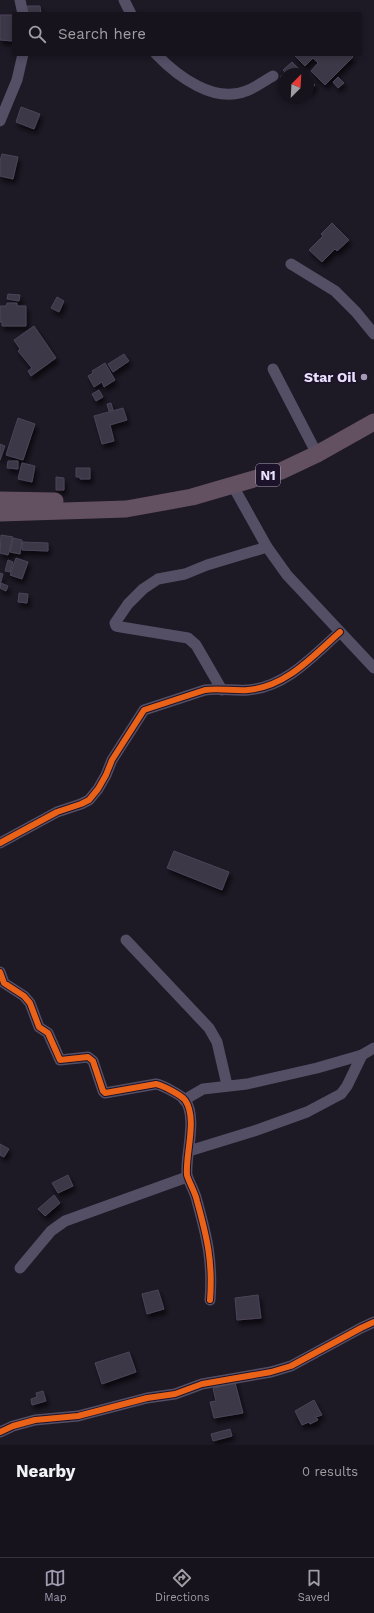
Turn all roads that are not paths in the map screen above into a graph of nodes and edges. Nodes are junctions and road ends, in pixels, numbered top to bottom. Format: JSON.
{"nodes":[{"id":1,"x":20,"y":0,"type":"edge"},
{"id":2,"x":124,"y":0,"type":"edge"},
{"id":3,"x":23,"y":12,"type":"edge"},
{"id":4,"x":130,"y":12,"type":"edge"},
{"id":5,"x":23,"y":56,"type":"edge"},
{"id":6,"x":158,"y":56,"type":"edge"},
{"id":7,"x":273,"y":76,"type":"dead end"},
{"id":8,"x":0,"y":121,"type":"edge"},
{"id":9,"x":291,"y":264,"type":"dead end"},
{"id":10,"x":374,"y":334,"type":"edge"},
{"id":11,"x":273,"y":369,"type":"dead end"},
{"id":12,"x":374,"y":422,"type":"edge"},
{"id":13,"x":317,"y":454,"type":"junction"},
{"id":14,"x":233,"y":486,"type":"junction"},
{"id":15,"x":0,"y":500,"type":"edge"},
{"id":16,"x":153,"y":503,"type":"junction"},
{"id":17,"x":0,"y":513,"type":"edge"},
{"id":18,"x":267,"y":547,"type":"junction"},
{"id":19,"x":340,"y":632,"type":"junction"},
{"id":20,"x":374,"y":668,"type":"edge"},
{"id":21,"x":222,"y":690,"type":"junction"},
{"id":22,"x":0,"y":843,"type":"edge"},
{"id":23,"x":126,"y":940,"type":"dead end"},
{"id":24,"x":0,"y":972,"type":"edge"},
{"id":25,"x":374,"y":1048,"type":"edge"},
{"id":26,"x":362,"y":1055,"type":"junction"},
{"id":27,"x":227,"y":1085,"type":"junction"},
{"id":28,"x":184,"y":1100,"type":"junction"},
{"id":29,"x":189,"y":1151,"type":"junction"},
{"id":30,"x":187,"y":1177,"type":"junction"},
{"id":31,"x":20,"y":1268,"type":"dead end"},
{"id":32,"x":210,"y":1300,"type":"dead end"},
{"id":33,"x":374,"y":1322,"type":"edge"},
{"id":34,"x":0,"y":1432,"type":"edge"}],
"edges":[{"from":1,"to":3,"type":"street"},
{"from":2,"to":4,"type":"street"},
{"from":5,"to":8,"type":"street"},
{"from":6,"to":7,"type":"street"},
{"from":9,"to":10,"type":"street"},
{"from":11,"to":13,"type":"street"},
{"from":12,"to":13,"type":"highway","number":"N1"},
{"from":13,"to":14,"type":"highway","number":"N1"},
{"from":14,"to":16,"type":"highway","number":"N1"},
{"from":14,"to":18,"type":"street"},
{"from":15,"to":16,"type":"highway","number":"N1"},
{"from":16,"to":17,"type":"highway","number":"N1"},
{"from":18,"to":19,"type":"street"},
{"from":18,"to":21,"type":"street"},
{"from":19,"to":20,"type":"street"},
{"from":19,"to":21,"type":"street"},
{"from":21,"to":22,"type":"street"},
{"from":23,"to":27,"type":"street"},
{"from":24,"to":28,"type":"street"},
{"from":25,"to":26,"type":"street"},
{"from":26,"to":27,"type":"street"},
{"from":26,"to":29,"type":"street"},
{"from":27,"to":28,"type":"street"},
{"from":28,"to":29,"type":"street"},
{"from":29,"to":30,"type":"street"},
{"from":30,"to":31,"type":"street"},
{"from":30,"to":32,"type":"street"},
{"from":33,"to":34,"type":"street"}]}
